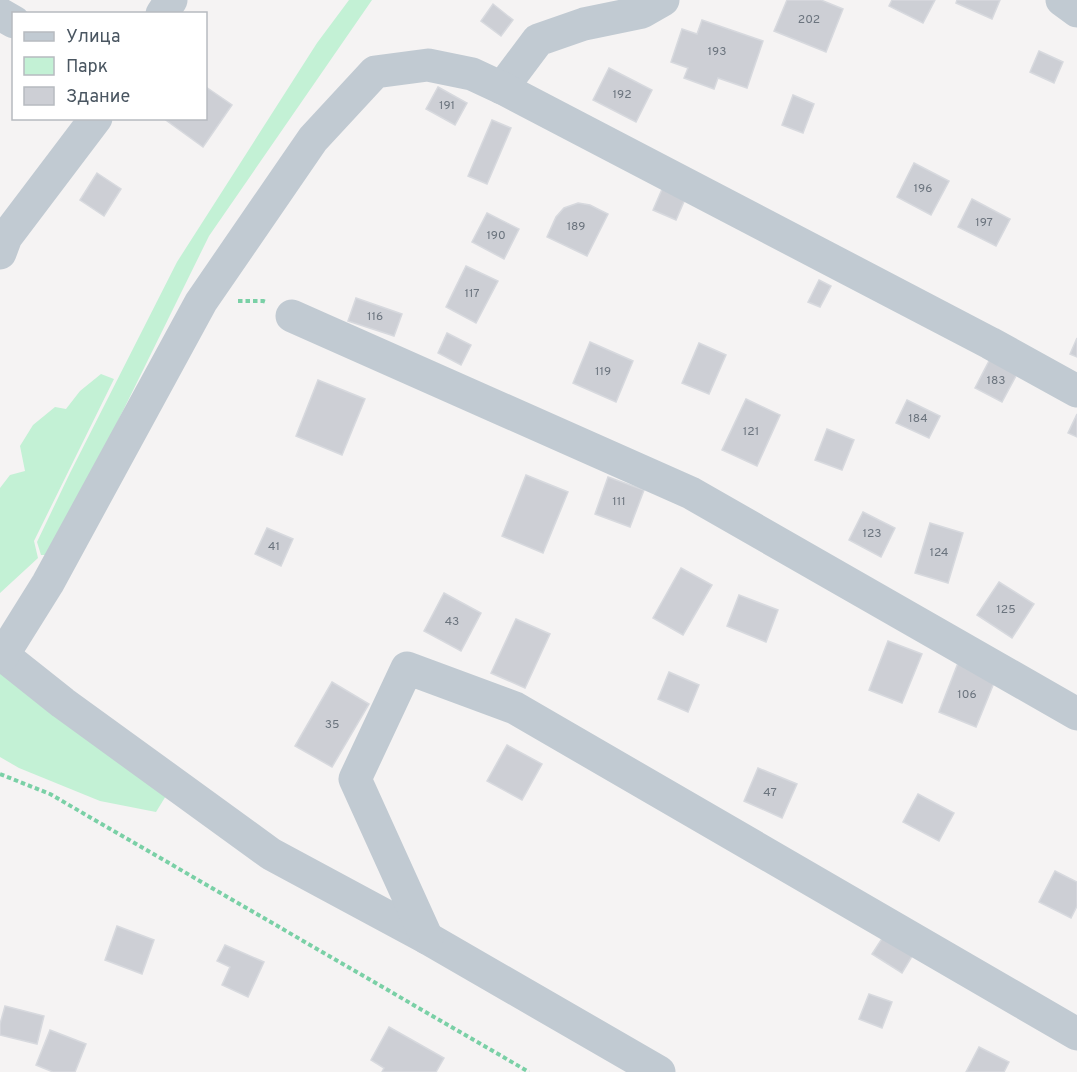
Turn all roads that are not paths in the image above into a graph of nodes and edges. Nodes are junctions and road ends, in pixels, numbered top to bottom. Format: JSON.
{"nodes":[{"id":1,"x":663,"y":0,"type":"edge"},
{"id":2,"x":1062,"y":0,"type":"edge"},
{"id":3,"x":1077,"y":11,"type":"edge"},
{"id":4,"x":502,"y":88,"type":"junction"},
{"id":5,"x":94,"y":120,"type":"edge"},
{"id":6,"x":0,"y":254,"type":"edge"},
{"id":7,"x":292,"y":316,"type":"road end"},
{"id":8,"x":1077,"y":391,"type":"edge"},
{"id":9,"x":2,"y":654,"type":"edge"},
{"id":10,"x":1077,"y":714,"type":"edge"},
{"id":11,"x":427,"y":938,"type":"junction"},
{"id":12,"x":1077,"y":1034,"type":"edge"},
{"id":13,"x":659,"y":1072,"type":"edge"}],
"edges":[{"from":1,"to":4,"type":"lane"},
{"from":2,"to":3,"type":"lane"},
{"from":4,"to":8,"type":"lane"},
{"from":4,"to":9,"type":"lane"},
{"from":5,"to":6,"type":"lane"},
{"from":7,"to":10,"type":"lane"},
{"from":9,"to":11,"type":"lane"},
{"from":11,"to":12,"type":"lane"},
{"from":11,"to":13,"type":"lane"}]}
